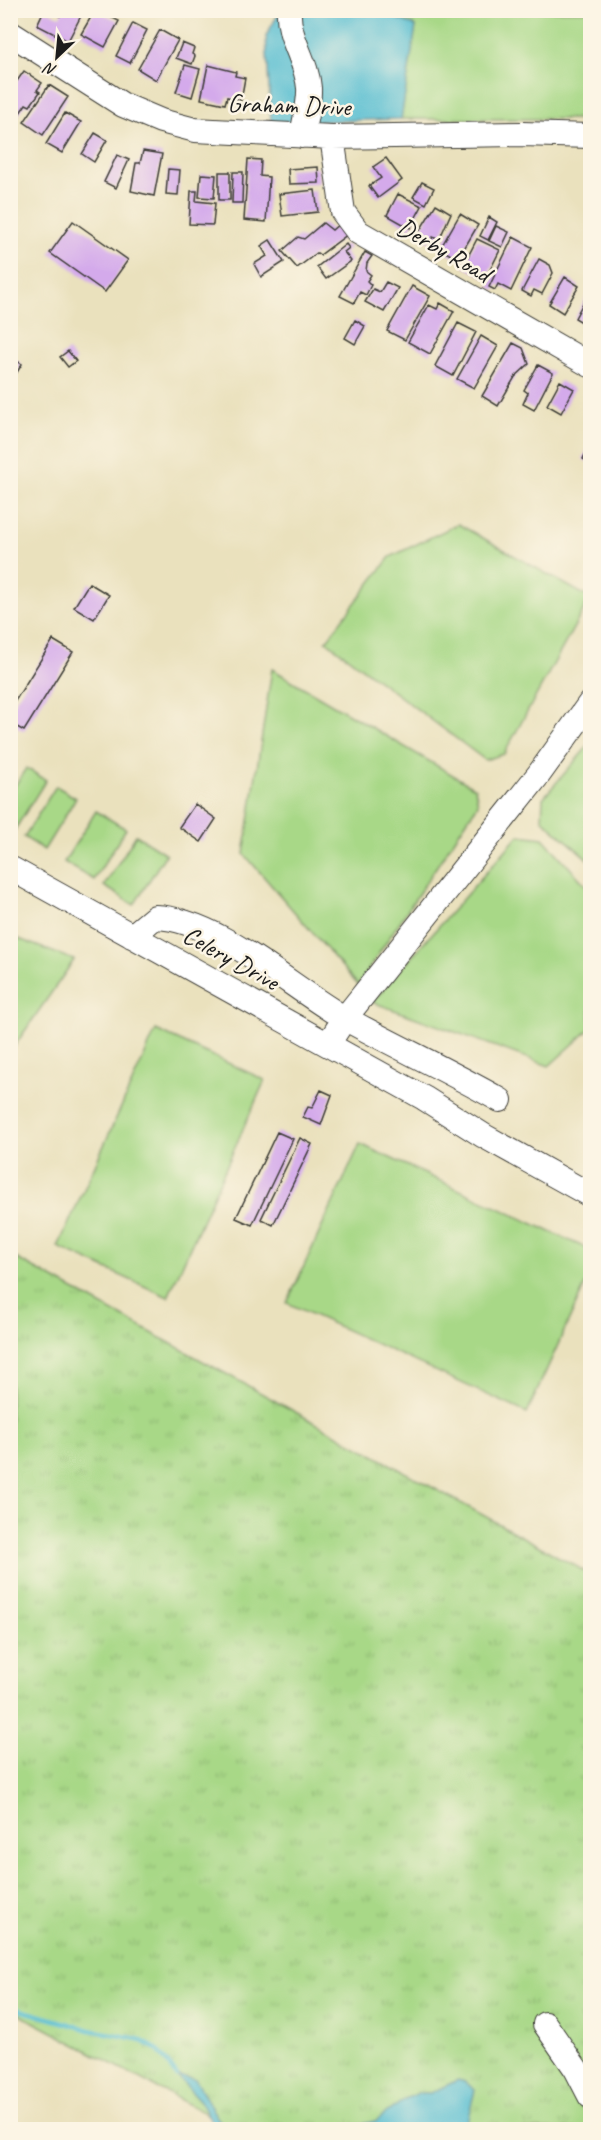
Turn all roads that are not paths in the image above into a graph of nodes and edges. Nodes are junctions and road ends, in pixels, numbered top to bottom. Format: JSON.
{"nodes":[{"id":1,"x":289,"y":10,"type":"edge"},
{"id":2,"x":10,"y":33,"type":"edge"},
{"id":3,"x":302,"y":136,"type":"junction"},
{"id":4,"x":591,"y":136,"type":"edge"},
{"id":5,"x":332,"y":137,"type":"junction"},
{"id":6,"x":591,"y":365,"type":"edge"},
{"id":7,"x":591,"y":703,"type":"edge"},
{"id":8,"x":10,"y":868,"type":"edge"},
{"id":9,"x":132,"y":936,"type":"junction"},
{"id":10,"x":345,"y":1018,"type":"junction"},
{"id":11,"x":328,"y":1044,"type":"junction"},
{"id":12,"x":424,"y":1098,"type":"junction"},
{"id":13,"x":500,"y":1100,"type":"dead end"},
{"id":14,"x":591,"y":1179,"type":"edge"},
{"id":15,"x":591,"y":1195,"type":"edge"},
{"id":16,"x":545,"y":2024,"type":"dead end"},
{"id":17,"x":591,"y":2096,"type":"edge"}],
"edges":[{"from":1,"to":3,"type":"street"},
{"from":2,"to":3,"type":"street","name":"Graham Drive"},
{"from":3,"to":5,"type":"street","name":"Graham Drive"},
{"from":4,"to":5,"type":"street","name":"Graham Drive"},
{"from":5,"to":6,"type":"street","name":"Derby Road"},
{"from":7,"to":10,"type":"street"},
{"from":8,"to":9,"type":"street","name":"Celery Drive"},
{"from":9,"to":10,"type":"street"},
{"from":9,"to":11,"type":"street","name":"Celery Drive"},
{"from":10,"to":11,"type":"street"},
{"from":10,"to":13,"type":"street"},
{"from":11,"to":12,"type":"street","name":"Celery Drive"},
{"from":12,"to":14,"type":"street","name":"Celery Drive"},
{"from":12,"to":15,"type":"street","name":"Celery Drive"},
{"from":16,"to":17,"type":"street"}]}
